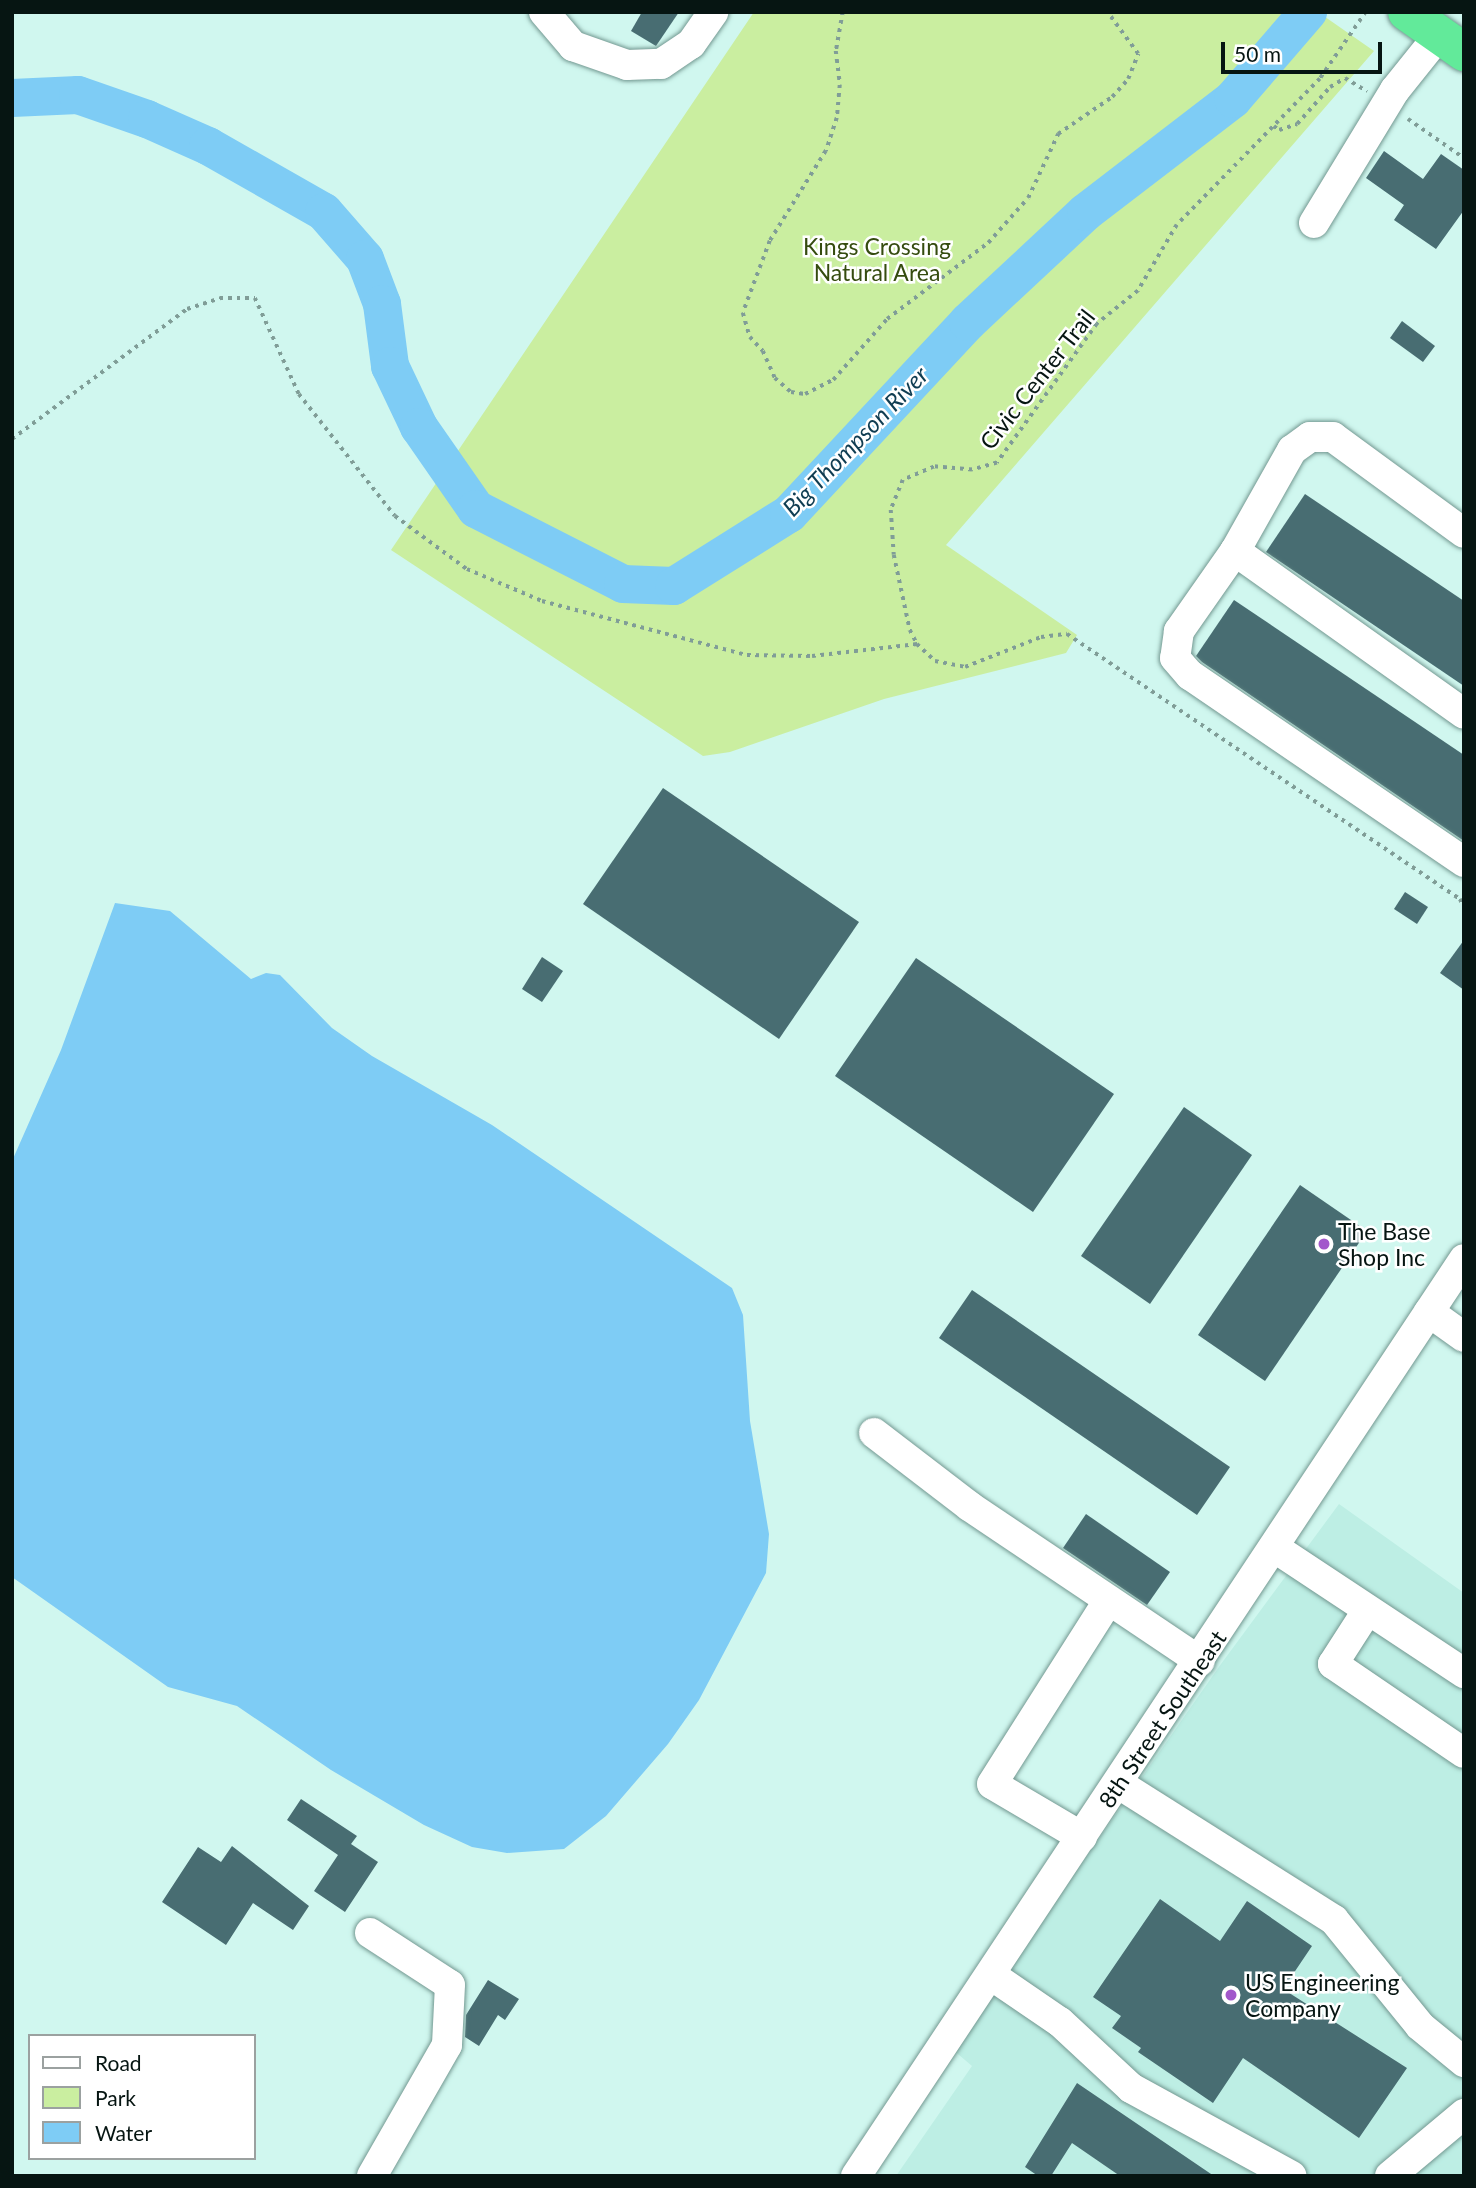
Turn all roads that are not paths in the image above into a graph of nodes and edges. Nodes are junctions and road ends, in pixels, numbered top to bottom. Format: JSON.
{"nodes":[{"id":1,"x":544,"y":12,"type":"edge"},
{"id":2,"x":713,"y":12,"type":"edge"},
{"id":3,"x":1407,"y":12,"type":"edge"},
{"id":4,"x":1451,"y":43,"type":"edge"},
{"id":5,"x":1314,"y":223,"type":"dead end"},
{"id":6,"x":1464,"y":533,"type":"edge"},
{"id":7,"x":1236,"y":551,"type":"junction"},
{"id":8,"x":1464,"y":714,"type":"edge"},
{"id":9,"x":1464,"y":862,"type":"edge"},
{"id":10,"x":1464,"y":1259,"type":"edge"},
{"id":11,"x":1429,"y":1312,"type":"junction"},
{"id":12,"x":1464,"y":1337,"type":"edge"},
{"id":13,"x":874,"y":1433,"type":"dead end"},
{"id":14,"x":1275,"y":1548,"type":"junction"},
{"id":15,"x":1108,"y":1601,"type":"junction"},
{"id":16,"x":1367,"y":1611,"type":"junction"},
{"id":17,"x":1200,"y":1661,"type":"junction"},
{"id":18,"x":1464,"y":1673,"type":"edge"},
{"id":19,"x":1464,"y":1754,"type":"edge"},
{"id":20,"x":1119,"y":1784,"type":"junction"},
{"id":21,"x":1082,"y":1838,"type":"junction"},
{"id":22,"x":370,"y":1933,"type":"dead end"},
{"id":23,"x":990,"y":1975,"type":"junction"},
{"id":24,"x":1464,"y":2062,"type":"edge"},
{"id":25,"x":1464,"y":2114,"type":"edge"},
{"id":26,"x":372,"y":2176,"type":"edge"},
{"id":27,"x":856,"y":2176,"type":"edge"},
{"id":28,"x":1292,"y":2176,"type":"edge"},
{"id":29,"x":1390,"y":2176,"type":"edge"}],
"edges":[{"from":1,"to":2,"type":"street"},
{"from":3,"to":4,"type":"highway"},
{"from":4,"to":5,"type":"street"},
{"from":6,"to":7,"type":"street"},
{"from":7,"to":8,"type":"street"},
{"from":7,"to":9,"type":"street"},
{"from":10,"to":11,"type":"street","name":"8th Street Southeast"},
{"from":11,"to":12,"type":"street"},
{"from":11,"to":14,"type":"street","name":"8th Street Southeast"},
{"from":13,"to":15,"type":"street"},
{"from":14,"to":16,"type":"street"},
{"from":14,"to":17,"type":"street","name":"8th Street Southeast"},
{"from":15,"to":17,"type":"street"},
{"from":15,"to":21,"type":"street"},
{"from":16,"to":18,"type":"street"},
{"from":16,"to":19,"type":"street"},
{"from":17,"to":20,"type":"street","name":"8th Street Southeast"},
{"from":20,"to":21,"type":"street","name":"8th Street Southeast"},
{"from":20,"to":24,"type":"street"},
{"from":21,"to":23,"type":"street","name":"8th Street Southeast"},
{"from":22,"to":26,"type":"street"},
{"from":23,"to":27,"type":"street","name":"8th Street Southeast"},
{"from":23,"to":28,"type":"street"},
{"from":25,"to":29,"type":"street"}]}
